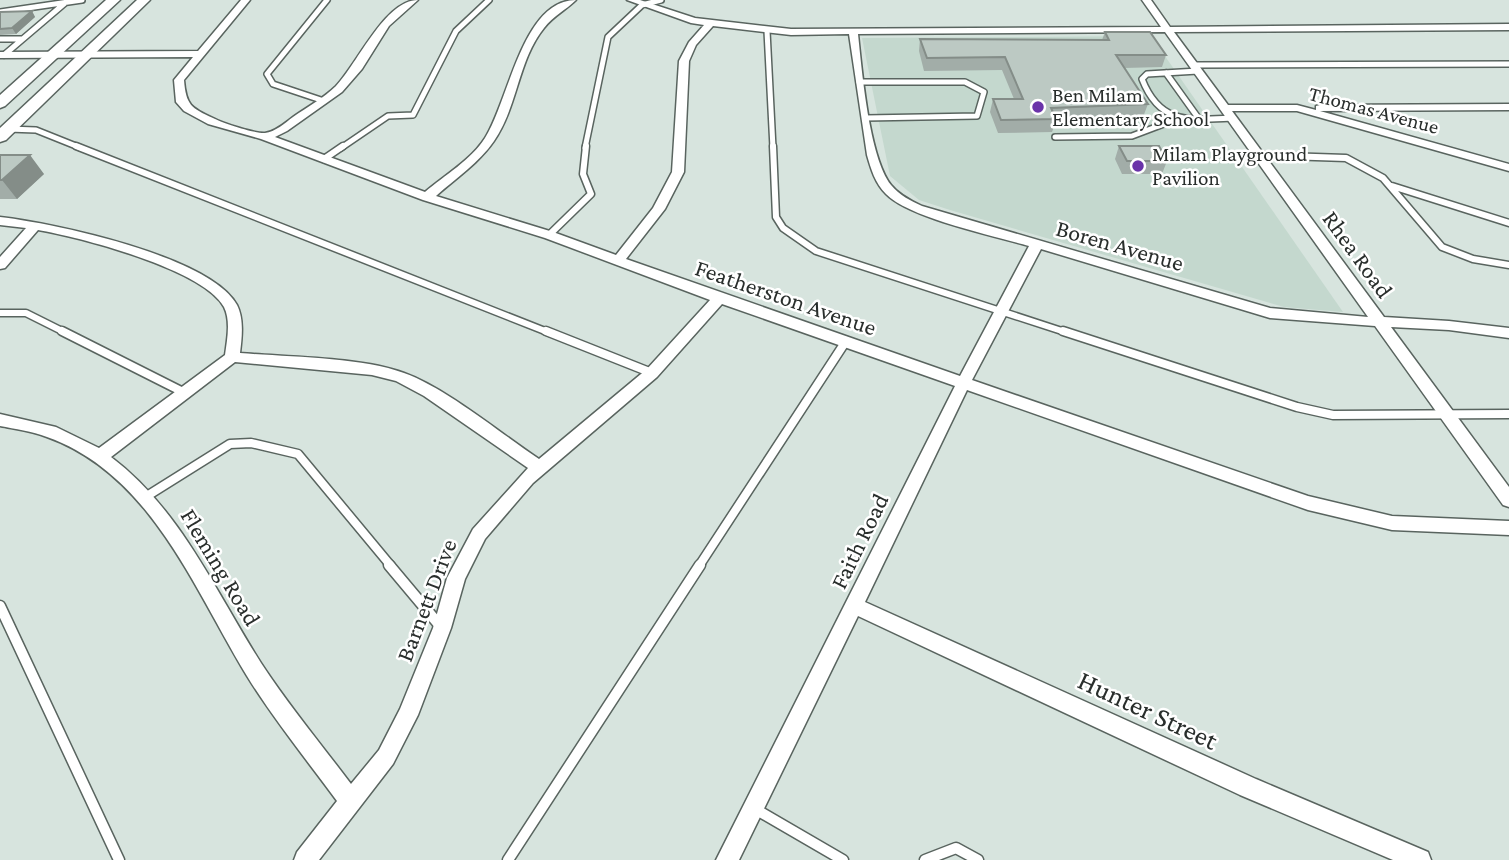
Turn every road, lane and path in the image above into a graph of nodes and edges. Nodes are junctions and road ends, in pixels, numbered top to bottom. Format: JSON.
{"nodes":[{"id":1,"x":82,"y":0,"type":"edge"},
{"id":2,"x":114,"y":0,"type":"edge"},
{"id":3,"x":144,"y":0,"type":"edge"},
{"id":4,"x":246,"y":0,"type":"edge"},
{"id":5,"x":327,"y":0,"type":"edge"},
{"id":6,"x":414,"y":0,"type":"edge"},
{"id":7,"x":489,"y":0,"type":"edge"},
{"id":8,"x":572,"y":0,"type":"edge"},
{"id":9,"x":631,"y":0,"type":"edge"},
{"id":10,"x":661,"y":0,"type":"edge"},
{"id":11,"x":1146,"y":0,"type":"edge"},
{"id":12,"x":65,"y":3,"type":"junction"},
{"id":13,"x":642,"y":5,"type":"junction"},
{"id":14,"x":0,"y":12,"type":"edge"},
{"id":15,"x":710,"y":24,"type":"junction"},
{"id":16,"x":1509,"y":27,"type":"edge"},
{"id":17,"x":1167,"y":29,"type":"junction"},
{"id":18,"x":767,"y":31,"type":"junction"},
{"id":19,"x":853,"y":32,"type":"junction"},
{"id":20,"x":0,"y":39,"type":"edge"},
{"id":21,"x":22,"y":39,"type":"junction"},
{"id":22,"x":198,"y":54,"type":"junction"},
{"id":23,"x":2,"y":55,"type":"edge"},
{"id":24,"x":54,"y":55,"type":"junction"},
{"id":25,"x":86,"y":55,"type":"junction"},
{"id":26,"x":1509,"y":64,"type":"edge"},
{"id":27,"x":1196,"y":68,"type":"junction"},
{"id":28,"x":1166,"y":73,"type":"junction"},
{"id":29,"x":859,"y":82,"type":"junction"},
{"id":30,"x":324,"y":101,"type":"junction"},
{"id":31,"x":0,"y":103,"type":"edge"},
{"id":32,"x":1509,"y":107,"type":"edge"},
{"id":33,"x":1297,"y":108,"type":"junction"},
{"id":34,"x":1229,"y":113,"type":"junction"},
{"id":35,"x":866,"y":118,"type":"junction"},
{"id":36,"x":1177,"y":119,"type":"junction"},
{"id":37,"x":1199,"y":119,"type":"junction"},
{"id":38,"x":4,"y":133,"type":"edge"},
{"id":39,"x":265,"y":137,"type":"junction"},
{"id":40,"x":1055,"y":137,"type":"dead end"},
{"id":41,"x":1259,"y":155,"type":"junction"},
{"id":42,"x":324,"y":159,"type":"junction"},
{"id":43,"x":1509,"y":168,"type":"edge"},
{"id":44,"x":1389,"y":185,"type":"junction"},
{"id":45,"x":427,"y":197,"type":"junction"},
{"id":46,"x":0,"y":221,"type":"edge"},
{"id":47,"x":1509,"y":223,"type":"edge"},
{"id":48,"x":35,"y":225,"type":"junction"},
{"id":49,"x":549,"y":235,"type":"junction"},
{"id":50,"x":1037,"y":244,"type":"junction"},
{"id":51,"x":618,"y":260,"type":"junction"},
{"id":52,"x":0,"y":265,"type":"edge"},
{"id":53,"x":1509,"y":265,"type":"edge"},
{"id":54,"x":719,"y":298,"type":"junction"},
{"id":55,"x":1002,"y":311,"type":"junction"},
{"id":56,"x":0,"y":313,"type":"edge"},
{"id":57,"x":1380,"y":322,"type":"junction"},
{"id":58,"x":1509,"y":333,"type":"edge"},
{"id":59,"x":846,"y":341,"type":"junction"},
{"id":60,"x":232,"y":358,"type":"junction"},
{"id":61,"x":652,"y":373,"type":"junction"},
{"id":62,"x":963,"y":384,"type":"junction"},
{"id":63,"x":185,"y":393,"type":"junction"},
{"id":64,"x":1445,"y":412,"type":"junction"},
{"id":65,"x":1509,"y":414,"type":"edge"},
{"id":66,"x":0,"y":419,"type":"edge"},
{"id":67,"x":101,"y":455,"type":"junction"},
{"id":68,"x":540,"y":468,"type":"junction"},
{"id":69,"x":147,"y":496,"type":"junction"},
{"id":70,"x":1509,"y":500,"type":"edge"},
{"id":71,"x":1509,"y":528,"type":"edge"},
{"id":72,"x":0,"y":606,"type":"edge"},
{"id":73,"x":855,"y":606,"type":"junction"},
{"id":74,"x":442,"y":628,"type":"junction"},
{"id":75,"x":351,"y":802,"type":"junction"},
{"id":76,"x":753,"y":808,"type":"junction"},
{"id":77,"x":119,"y":860,"type":"edge"},
{"id":78,"x":305,"y":860,"type":"edge"},
{"id":79,"x":508,"y":860,"type":"edge"},
{"id":80,"x":727,"y":860,"type":"edge"},
{"id":81,"x":843,"y":860,"type":"edge"},
{"id":82,"x":925,"y":860,"type":"edge"},
{"id":83,"x":978,"y":860,"type":"edge"},
{"id":84,"x":1420,"y":860,"type":"edge"}],
"edges":[{"from":1,"to":12,"type":"lane"},
{"from":2,"to":24,"type":"main road"},
{"from":3,"to":25,"type":"main road"},
{"from":4,"to":22,"type":"street","name":"Featherston Avenue"},
{"from":5,"to":30,"type":"lane"},
{"from":6,"to":30,"type":"street"},
{"from":7,"to":42,"type":"lane"},
{"from":8,"to":45,"type":"street"},
{"from":9,"to":13,"type":"street"},
{"from":10,"to":13,"type":"lane"},
{"from":11,"to":17,"type":"street","name":"Rhea Road"},
{"from":12,"to":14,"type":"lane"},
{"from":12,"to":21,"type":"lane"},
{"from":13,"to":15,"type":"street"},
{"from":13,"to":49,"type":"lane"},
{"from":15,"to":18,"type":"street"},
{"from":15,"to":51,"type":"street"},
{"from":16,"to":17,"type":"street"},
{"from":17,"to":19,"type":"street"},
{"from":17,"to":27,"type":"street","name":"Rhea Road"},
{"from":18,"to":19,"type":"street"},
{"from":18,"to":55,"type":"lane"},
{"from":19,"to":29,"type":"street","name":"Boren Avenue"},
{"from":20,"to":21,"type":"lane"},
{"from":21,"to":23,"type":"lane"},
{"from":22,"to":25,"type":"street"},
{"from":22,"to":39,"type":"street","name":"Featherston Avenue"},
{"from":23,"to":24,"type":"street"},
{"from":24,"to":25,"type":"street"},
{"from":24,"to":31,"type":"main road"},
{"from":25,"to":38,"type":"main road"},
{"from":26,"to":27,"type":"lane"},
{"from":27,"to":28,"type":"lane"},
{"from":27,"to":34,"type":"street","name":"Rhea Road"},
{"from":28,"to":36,"type":"lane"},
{"from":28,"to":37,"type":"lane"},
{"from":29,"to":35,"type":"street","name":"Boren Avenue"},
{"from":29,"to":35,"type":"lane"},
{"from":30,"to":39,"type":"street"},
{"from":32,"to":33,"type":"street"},
{"from":33,"to":34,"type":"street","name":"Thomas Avenue"},
{"from":33,"to":43,"type":"street","name":"Thomas Avenue"},
{"from":34,"to":37,"type":"lane"},
{"from":34,"to":41,"type":"street","name":"Rhea Road"},
{"from":35,"to":50,"type":"street","name":"Boren Avenue"},
{"from":36,"to":37,"type":"lane"},
{"from":36,"to":40,"type":"lane"},
{"from":38,"to":61,"type":"lane"},
{"from":39,"to":42,"type":"street","name":"Featherston Avenue"},
{"from":41,"to":44,"type":"lane"},
{"from":41,"to":57,"type":"street","name":"Rhea Road"},
{"from":42,"to":45,"type":"street","name":"Featherston Avenue"},
{"from":44,"to":47,"type":"lane"},
{"from":44,"to":53,"type":"lane"},
{"from":45,"to":49,"type":"street","name":"Featherston Avenue"},
{"from":46,"to":48,"type":"street"},
{"from":48,"to":52,"type":"street"},
{"from":48,"to":60,"type":"street"},
{"from":49,"to":51,"type":"street","name":"Featherston Avenue"},
{"from":50,"to":55,"type":"street","name":"Faith Road"},
{"from":50,"to":57,"type":"street","name":"Boren Avenue"},
{"from":51,"to":54,"type":"street","name":"Featherston Avenue"},
{"from":54,"to":59,"type":"street","name":"Featherston Avenue"},
{"from":54,"to":61,"type":"street","name":"Barnett Drive"},
{"from":55,"to":62,"type":"street","name":"Faith Road"},
{"from":55,"to":64,"type":"lane"},
{"from":56,"to":63,"type":"lane"},
{"from":57,"to":58,"type":"street","name":"Boren Avenue"},
{"from":57,"to":64,"type":"street","name":"Rhea Road"},
{"from":59,"to":62,"type":"street","name":"Featherston Avenue"},
{"from":59,"to":79,"type":"lane"},
{"from":60,"to":63,"type":"street"},
{"from":60,"to":68,"type":"street"},
{"from":61,"to":68,"type":"street","name":"Barnett Drive"},
{"from":62,"to":71,"type":"street","name":"Featherston Avenue"},
{"from":62,"to":73,"type":"street","name":"Faith Road"},
{"from":63,"to":67,"type":"street"},
{"from":64,"to":65,"type":"lane"},
{"from":64,"to":70,"type":"street","name":"Rhea Road"},
{"from":66,"to":67,"type":"street","name":"Fleming Road"},
{"from":67,"to":69,"type":"street","name":"Fleming Road"},
{"from":68,"to":74,"type":"street","name":"Barnett Drive"},
{"from":69,"to":74,"type":"lane"},
{"from":69,"to":75,"type":"street","name":"Fleming Road"},
{"from":72,"to":77,"type":"lane"},
{"from":73,"to":76,"type":"street","name":"Faith Road"},
{"from":73,"to":84,"type":"street","name":"Hunter Street"},
{"from":74,"to":75,"type":"street","name":"Barnett Drive"},
{"from":75,"to":78,"type":"street","name":"Barnett Drive"},
{"from":76,"to":80,"type":"street","name":"Faith Road"},
{"from":76,"to":81,"type":"lane"},
{"from":82,"to":83,"type":"lane"}]}
